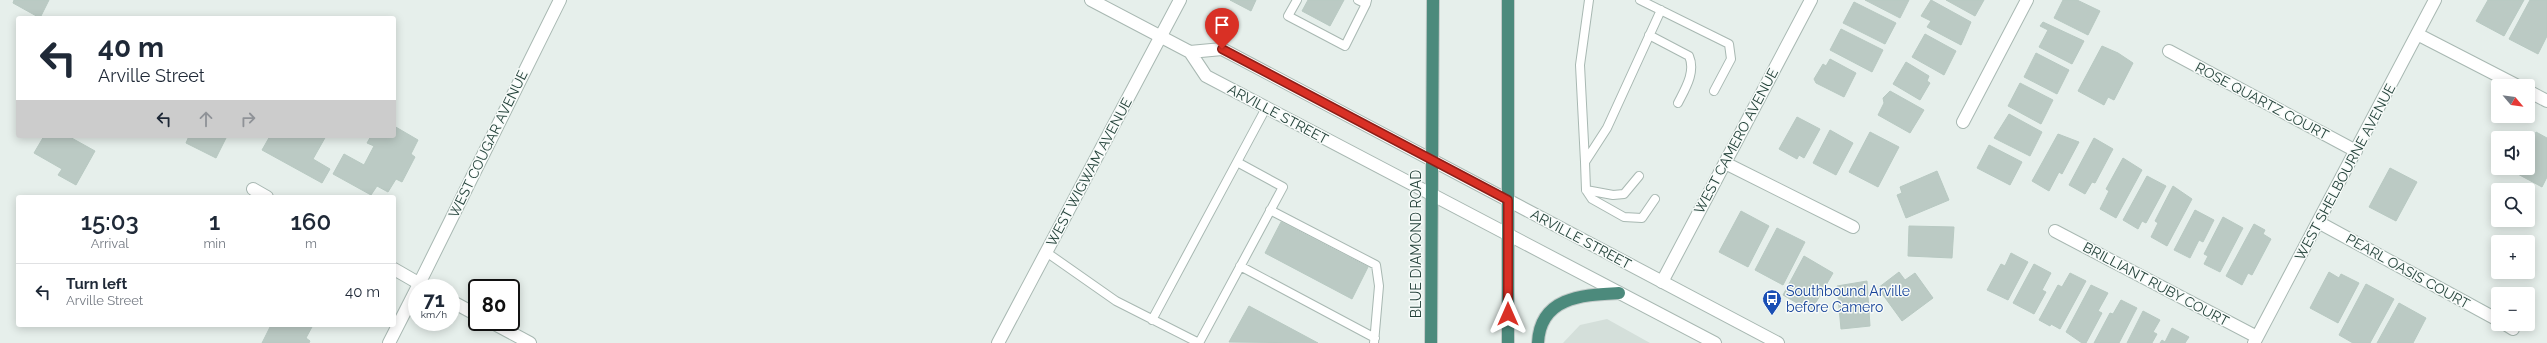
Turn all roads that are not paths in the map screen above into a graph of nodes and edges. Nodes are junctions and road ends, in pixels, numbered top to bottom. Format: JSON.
{"nodes":[{"id":1,"x":560,"y":0,"type":"edge"},
{"id":2,"x":1091,"y":0,"type":"edge"},
{"id":3,"x":1180,"y":0,"type":"edge"},
{"id":4,"x":1297,"y":0,"type":"edge"},
{"id":5,"x":1358,"y":0,"type":"edge"},
{"id":6,"x":1433,"y":0,"type":"edge"},
{"id":7,"x":1508,"y":0,"type":"edge"},
{"id":8,"x":1588,"y":0,"type":"edge"},
{"id":9,"x":1640,"y":0,"type":"edge"},
{"id":10,"x":1811,"y":0,"type":"edge"},
{"id":11,"x":2027,"y":0,"type":"edge"},
{"id":12,"x":2435,"y":0,"type":"edge"},
{"id":13,"x":1367,"y":2,"type":"edge"},
{"id":14,"x":1661,"y":10,"type":"junction"},
{"id":15,"x":2417,"y":34,"type":"junction"},
{"id":16,"x":1649,"y":35,"type":"junction"},
{"id":17,"x":1160,"y":36,"type":"junction"},
{"id":18,"x":2169,"y":51,"type":"dead end"},
{"id":19,"x":1190,"y":52,"type":"junction"},
{"id":20,"x":2504,"y":79,"type":"edge"},
{"id":21,"x":1714,"y":91,"type":"dead end"},
{"id":22,"x":2535,"y":95,"type":"edge"},
{"id":23,"x":2547,"y":101,"type":"edge"},
{"id":24,"x":1678,"y":103,"type":"dead end"},
{"id":25,"x":1266,"y":108,"type":"junction"},
{"id":26,"x":1963,"y":122,"type":"dead end"},
{"id":27,"x":2356,"y":151,"type":"junction"},
{"id":28,"x":1431,"y":159,"type":"junction"},
{"id":29,"x":1237,"y":162,"type":"junction"},
{"id":30,"x":1585,"y":162,"type":"junction"},
{"id":31,"x":1725,"y":163,"type":"junction"},
{"id":32,"x":1639,"y":176,"type":"dead end"},
{"id":33,"x":253,"y":189,"type":"dead end"},
{"id":34,"x":1586,"y":190,"type":"junction"},
{"id":35,"x":1431,"y":194,"type":"junction"},
{"id":36,"x":264,"y":195,"type":"edge"},
{"id":37,"x":1655,"y":199,"type":"dead end"},
{"id":38,"x":1508,"y":200,"type":"junction"},
{"id":39,"x":1270,"y":210,"type":"junction"},
{"id":40,"x":2318,"y":222,"type":"junction"},
{"id":41,"x":1853,"y":227,"type":"dead end"},
{"id":42,"x":2055,"y":231,"type":"dead end"},
{"id":43,"x":1508,"y":234,"type":"junction"},
{"id":44,"x":1046,"y":252,"type":"junction"},
{"id":45,"x":1240,"y":266,"type":"junction"},
{"id":46,"x":396,"y":270,"type":"edge"},
{"id":47,"x":408,"y":279,"type":"edge"},
{"id":48,"x":424,"y":279,"type":"edge"},
{"id":49,"x":1662,"y":282,"type":"junction"},
{"id":50,"x":1620,"y":293,"type":"junction"},
{"id":51,"x":408,"y":309,"type":"edge"},
{"id":52,"x":2491,"y":316,"type":"edge"},
{"id":53,"x":1152,"y":320,"type":"junction"},
{"id":54,"x":508,"y":331,"type":"edge"},
{"id":55,"x":2255,"y":340,"type":"edge"},
{"id":56,"x":1375,"y":341,"type":"edge"},
{"id":57,"x":389,"y":343,"type":"edge"},
{"id":58,"x":530,"y":343,"type":"edge"},
{"id":59,"x":998,"y":343,"type":"edge"},
{"id":60,"x":1199,"y":343,"type":"edge"},
{"id":61,"x":1431,"y":343,"type":"edge"},
{"id":62,"x":1508,"y":343,"type":"edge"},
{"id":63,"x":1538,"y":343,"type":"edge"},
{"id":64,"x":1715,"y":343,"type":"edge"},
{"id":65,"x":1778,"y":343,"type":"edge"}],
"edges":[{"from":1,"to":48,"type":"street","name":"WEST COUGAR AVENUE"},
{"from":2,"to":17,"type":"street","name":"ARVILLE STREET"},
{"from":3,"to":17,"type":"street","name":"WEST WIGWAM AVENUE"},
{"from":4,"to":13,"type":"lane"},
{"from":5,"to":13,"type":"lane"},
{"from":6,"to":28,"type":"highway","name":"BLUE DIAMOND ROAD"},
{"from":7,"to":38,"type":"highway"},
{"from":8,"to":30,"type":"lane"},
{"from":9,"to":14,"type":"lane"},
{"from":10,"to":31,"type":"street","name":"WEST CAMERO AVENUE"},
{"from":11,"to":26,"type":"street"},
{"from":12,"to":15,"type":"street","name":"WEST SHELBOURNE AVENUE"},
{"from":14,"to":16,"type":"lane"},
{"from":14,"to":21,"type":"lane"},
{"from":15,"to":20,"type":"street"},
{"from":15,"to":27,"type":"street","name":"WEST SHELBOURNE AVENUE"},
{"from":16,"to":24,"type":"lane"},
{"from":16,"to":30,"type":"lane"},
{"from":17,"to":19,"type":"street","name":"ARVILLE STREET"},
{"from":17,"to":44,"type":"street","name":"WEST WIGWAM AVENUE"},
{"from":18,"to":27,"type":"street","name":"ROSE QUARTZ COURT"},
{"from":19,"to":25,"type":"street","name":"ARVILLE STREET"},
{"from":19,"to":28,"type":"street","name":"ARVILLE STREET"},
{"from":22,"to":23,"type":"street"},
{"from":25,"to":29,"type":"lane"},
{"from":25,"to":35,"type":"street","name":"ARVILLE STREET"},
{"from":27,"to":40,"type":"street","name":"WEST SHELBOURNE AVENUE"},
{"from":28,"to":35,"type":"highway","name":"BLUE DIAMOND ROAD"},
{"from":28,"to":38,"type":"street","name":"ARVILLE STREET"},
{"from":29,"to":39,"type":"lane"},
{"from":29,"to":53,"type":"lane"},
{"from":30,"to":34,"type":"lane"},
{"from":31,"to":41,"type":"street"},
{"from":31,"to":49,"type":"street","name":"WEST CAMERO AVENUE"},
{"from":32,"to":34,"type":"lane"},
{"from":33,"to":36,"type":"street"},
{"from":34,"to":37,"type":"lane"},
{"from":35,"to":43,"type":"street","name":"ARVILLE STREET"},
{"from":35,"to":61,"type":"highway","name":"BLUE DIAMOND ROAD"},
{"from":38,"to":43,"type":"highway"},
{"from":38,"to":49,"type":"street","name":"ARVILLE STREET"},
{"from":39,"to":45,"type":"lane"},
{"from":39,"to":56,"type":"lane"},
{"from":40,"to":52,"type":"street","name":"PEARL OASIS COURT"},
{"from":40,"to":55,"type":"street","name":"WEST SHELBOURNE AVENUE"},
{"from":42,"to":55,"type":"street","name":"BRILLIANT RUBY COURT"},
{"from":43,"to":50,"type":"street","name":"ARVILLE STREET"},
{"from":43,"to":62,"type":"highway"},
{"from":44,"to":53,"type":"lane"},
{"from":44,"to":59,"type":"street","name":"WEST WIGWAM AVENUE"},
{"from":45,"to":56,"type":"lane"},
{"from":45,"to":60,"type":"lane"},
{"from":46,"to":47,"type":"street"},
{"from":49,"to":65,"type":"street","name":"ARVILLE STREET"},
{"from":50,"to":63,"type":"highway"},
{"from":50,"to":64,"type":"street","name":"ARVILLE STREET"},
{"from":51,"to":57,"type":"street","name":"WEST COUGAR AVENUE"},
{"from":53,"to":60,"type":"lane"},
{"from":54,"to":58,"type":"street"}]}
